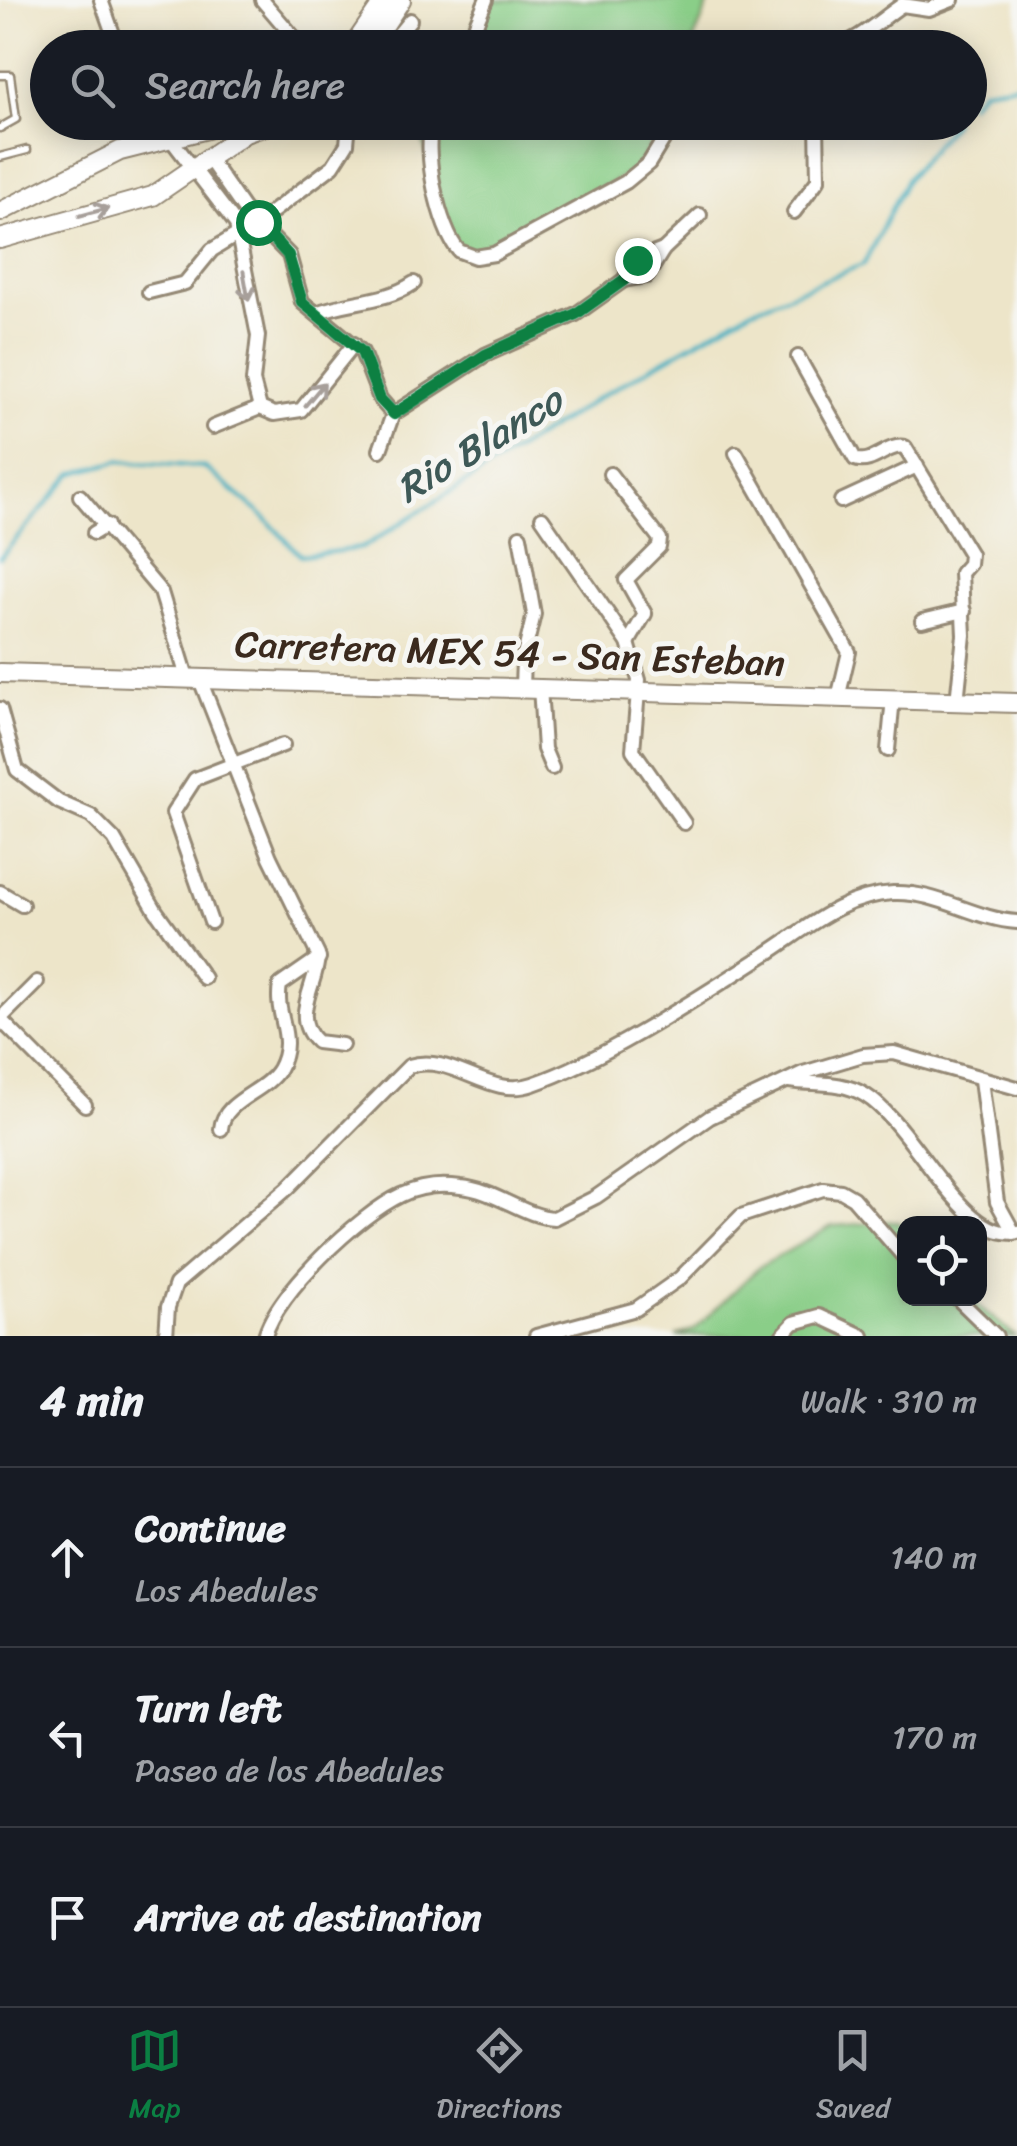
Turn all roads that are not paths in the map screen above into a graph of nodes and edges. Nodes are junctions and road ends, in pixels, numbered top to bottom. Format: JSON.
{"nodes":[{"id":1,"x":101,"y":0,"type":"edge"},
{"id":2,"x":262,"y":0,"type":"edge"},
{"id":3,"x":401,"y":0,"type":"edge"},
{"id":4,"x":952,"y":0,"type":"edge"},
{"id":5,"x":485,"y":1,"type":"edge"},
{"id":6,"x":900,"y":2,"type":"edge"},
{"id":7,"x":382,"y":12,"type":"edge"},
{"id":8,"x":410,"y":20,"type":"dead end"},
{"id":9,"x":112,"y":30,"type":"edge"},
{"id":10,"x":288,"y":30,"type":"edge"},
{"id":11,"x":401,"y":30,"type":"edge"},
{"id":12,"x":473,"y":30,"type":"edge"},
{"id":13,"x":865,"y":30,"type":"edge"},
{"id":14,"x":0,"y":75,"type":"edge"},
{"id":15,"x":0,"y":128,"type":"edge"},
{"id":16,"x":149,"y":140,"type":"edge"},
{"id":17,"x":162,"y":140,"type":"edge"},
{"id":18,"x":171,"y":140,"type":"edge"},
{"id":19,"x":224,"y":140,"type":"edge"},
{"id":20,"x":348,"y":140,"type":"edge"},
{"id":21,"x":430,"y":140,"type":"edge"},
{"id":22,"x":663,"y":140,"type":"edge"},
{"id":23,"x":817,"y":140,"type":"edge"},
{"id":24,"x":150,"y":143,"type":"junction"},
{"id":25,"x":27,"y":150,"type":"dead end"},
{"id":26,"x":0,"y":156,"type":"edge"},
{"id":27,"x":209,"y":159,"type":"junction"},
{"id":28,"x":193,"y":172,"type":"junction"},
{"id":29,"x":6,"y":209,"type":"edge"},
{"id":30,"x":794,"y":212,"type":"dead end"},
{"id":31,"x":700,"y":215,"type":"dead end"},
{"id":32,"x":258,"y":222,"type":"junction"},
{"id":33,"x":21,"y":231,"type":"junction"},
{"id":34,"x":239,"y":234,"type":"junction"},
{"id":35,"x":0,"y":239,"type":"edge"},
{"id":36,"x":414,"y":284,"type":"dead end"},
{"id":37,"x":149,"y":292,"type":"dead end"},
{"id":38,"x":316,"y":313,"type":"junction"},
{"id":39,"x":354,"y":344,"type":"junction"},
{"id":40,"x":798,"y":357,"type":"dead end"},
{"id":41,"x":260,"y":408,"type":"junction"},
{"id":42,"x":394,"y":414,"type":"junction"},
{"id":43,"x":212,"y":427,"type":"dead end"},
{"id":44,"x":380,"y":450,"type":"dead end"},
{"id":45,"x":736,"y":453,"type":"dead end"},
{"id":46,"x":917,"y":466,"type":"junction"},
{"id":47,"x":610,"y":474,"type":"dead end"},
{"id":48,"x":80,"y":496,"type":"dead end"},
{"id":49,"x":841,"y":501,"type":"dead end"},
{"id":50,"x":542,"y":518,"type":"dead end"},
{"id":51,"x":107,"y":525,"type":"junction"},
{"id":52,"x":94,"y":533,"type":"dead end"},
{"id":53,"x":520,"y":536,"type":"dead end"},
{"id":54,"x":964,"y":611,"type":"junction"},
{"id":55,"x":922,"y":621,"type":"dead end"},
{"id":56,"x":628,"y":644,"type":"junction"},
{"id":57,"x":0,"y":673,"type":"edge"},
{"id":58,"x":193,"y":677,"type":"junction"},
{"id":59,"x":531,"y":687,"type":"junction"},
{"id":60,"x":637,"y":690,"type":"junction"},
{"id":61,"x":839,"y":694,"type":"junction"},
{"id":62,"x":893,"y":698,"type":"junction"},
{"id":63,"x":957,"y":702,"type":"junction"},
{"id":64,"x":1017,"y":703,"type":"edge"},
{"id":65,"x":0,"y":709,"type":"edge"},
{"id":66,"x":283,"y":745,"type":"dead end"},
{"id":67,"x":888,"y":750,"type":"dead end"},
{"id":68,"x":232,"y":761,"type":"junction"},
{"id":69,"x":552,"y":768,"type":"dead end"},
{"id":70,"x":684,"y":824,"type":"dead end"},
{"id":71,"x":0,"y":892,"type":"edge"},
{"id":72,"x":22,"y":905,"type":"dead end"},
{"id":73,"x":211,"y":922,"type":"dead end"},
{"id":74,"x":1017,"y":922,"type":"edge"},
{"id":75,"x":318,"y":958,"type":"junction"},
{"id":76,"x":204,"y":978,"type":"dead end"},
{"id":77,"x":37,"y":982,"type":"dead end"},
{"id":78,"x":0,"y":1019,"type":"edge"},
{"id":79,"x":342,"y":1045,"type":"dead end"},
{"id":80,"x":981,"y":1080,"type":"junction"},
{"id":81,"x":786,"y":1081,"type":"junction"},
{"id":82,"x":1017,"y":1088,"type":"edge"},
{"id":83,"x":85,"y":1105,"type":"dead end"},
{"id":84,"x":221,"y":1130,"type":"dead end"},
{"id":85,"x":1016,"y":1233,"type":"edge"},
{"id":86,"x":897,"y":1249,"type":"edge"},
{"id":87,"x":965,"y":1306,"type":"edge"},
{"id":88,"x":166,"y":1336,"type":"edge"},
{"id":89,"x":265,"y":1336,"type":"edge"},
{"id":90,"x":536,"y":1336,"type":"edge"},
{"id":91,"x":782,"y":1336,"type":"edge"},
{"id":92,"x":862,"y":1336,"type":"edge"},
{"id":93,"x":996,"y":1336,"type":"edge"}],
"edges":[{"from":1,"to":9,"type":"street"},
{"from":2,"to":10,"type":"street"},
{"from":3,"to":7,"type":"street"},
{"from":4,"to":6,"type":"street"},
{"from":5,"to":12,"type":"street"},
{"from":6,"to":13,"type":"street"},
{"from":8,"to":11,"type":"street"},
{"from":14,"to":15,"type":"lane"},
{"from":16,"to":24,"type":"street"},
{"from":17,"to":24,"type":"street"},
{"from":18,"to":28,"type":"street"},
{"from":19,"to":27,"type":"street"},
{"from":20,"to":32,"type":"street"},
{"from":21,"to":22,"type":"street"},
{"from":23,"to":30,"type":"street"},
{"from":24,"to":29,"type":"street"},
{"from":25,"to":26,"type":"lane"},
{"from":27,"to":28,"type":"street"},
{"from":27,"to":32,"type":"street"},
{"from":33,"to":28,"type":"street","one_way":true},
{"from":28,"to":34,"type":"street"},
{"from":29,"to":33,"type":"street"},
{"from":31,"to":42,"type":"street"},
{"from":32,"to":34,"type":"street"},
{"from":32,"to":38,"type":"street"},
{"from":33,"to":35,"type":"street"},
{"from":34,"to":37,"type":"street"},
{"from":34,"to":41,"type":"street","one_way":true},
{"from":36,"to":38,"type":"street"},
{"from":38,"to":39,"type":"street"},
{"from":41,"to":39,"type":"street","one_way":true},
{"from":39,"to":42,"type":"street"},
{"from":40,"to":46,"type":"street"},
{"from":41,"to":43,"type":"street"},
{"from":42,"to":44,"type":"street"},
{"from":45,"to":61,"type":"street"},
{"from":46,"to":49,"type":"street"},
{"from":46,"to":54,"type":"street"},
{"from":47,"to":56,"type":"street"},
{"from":48,"to":51,"type":"street"},
{"from":50,"to":56,"type":"street"},
{"from":51,"to":52,"type":"street"},
{"from":51,"to":58,"type":"street"},
{"from":53,"to":59,"type":"street"},
{"from":54,"to":55,"type":"street"},
{"from":54,"to":63,"type":"street"},
{"from":56,"to":60,"type":"street"},
{"from":57,"to":58,"type":"street","name":"Carretera MEX 54 - San Esteban"},
{"from":58,"to":59,"type":"street","name":"Carretera MEX 54 - San Esteban"},
{"from":58,"to":68,"type":"street"},
{"from":59,"to":60,"type":"street","name":"Carretera MEX 54 - San Esteban"},
{"from":59,"to":69,"type":"street"},
{"from":60,"to":61,"type":"street","name":"Carretera MEX 54 - San Esteban"},
{"from":60,"to":70,"type":"street"},
{"from":61,"to":62,"type":"street","name":"Carretera MEX 54 - San Esteban"},
{"from":62,"to":63,"type":"street","name":"Carretera MEX 54 - San Esteban"},
{"from":62,"to":67,"type":"street"},
{"from":63,"to":64,"type":"street","name":"Carretera MEX 54 - San Esteban"},
{"from":65,"to":76,"type":"street"},
{"from":66,"to":68,"type":"street"},
{"from":68,"to":73,"type":"street"},
{"from":68,"to":75,"type":"street"},
{"from":71,"to":72,"type":"street"},
{"from":74,"to":88,"type":"street"},
{"from":75,"to":79,"type":"street"},
{"from":75,"to":84,"type":"street"},
{"from":77,"to":78,"type":"street"},
{"from":78,"to":83,"type":"street"},
{"from":80,"to":81,"type":"street"},
{"from":80,"to":82,"type":"street"},
{"from":80,"to":85,"type":"street"},
{"from":81,"to":85,"type":"street"},
{"from":81,"to":89,"type":"street"},
{"from":86,"to":90,"type":"street"},
{"from":87,"to":93,"type":"street"},
{"from":91,"to":92,"type":"street"}]}
